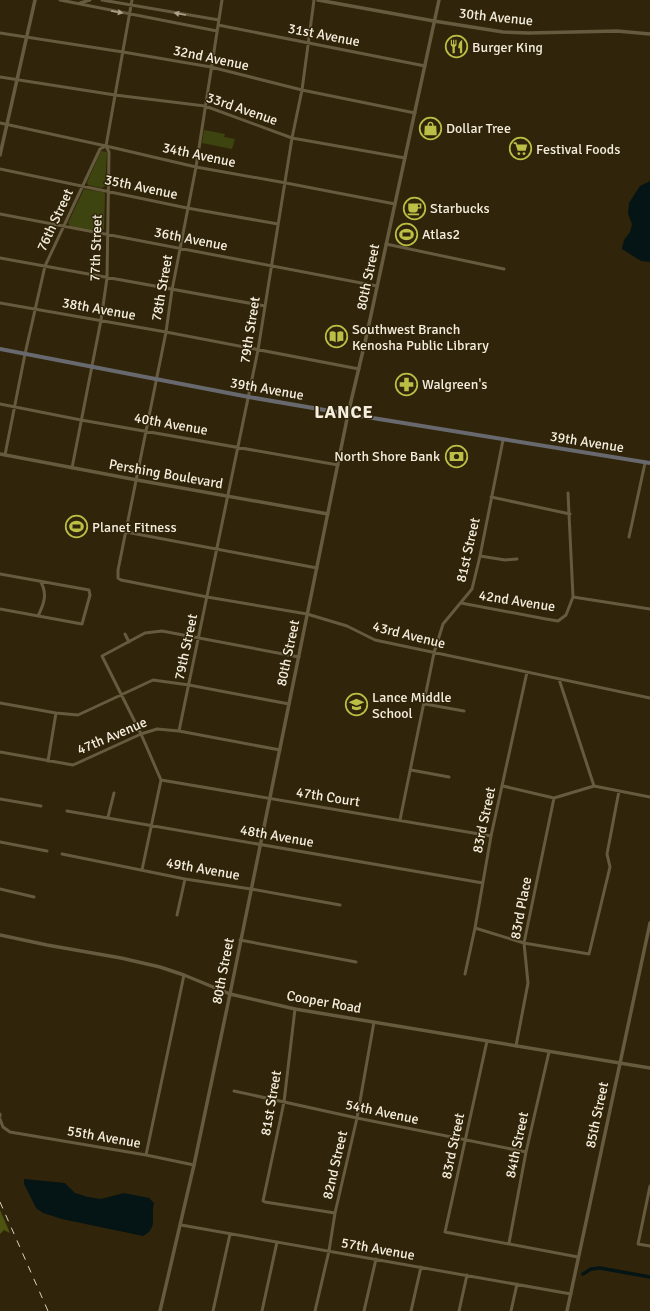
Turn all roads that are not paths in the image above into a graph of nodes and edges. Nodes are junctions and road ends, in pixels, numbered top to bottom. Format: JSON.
{"nodes":[{"id":1,"x":35,"y":0,"type":"edge"},
{"id":2,"x":60,"y":0,"type":"edge"},
{"id":3,"x":90,"y":0,"type":"edge"},
{"id":4,"x":102,"y":0,"type":"edge"},
{"id":5,"x":132,"y":0,"type":"edge"},
{"id":6,"x":222,"y":0,"type":"edge"},
{"id":7,"x":314,"y":0,"type":"edge"},
{"id":8,"x":318,"y":0,"type":"edge"},
{"id":9,"x":439,"y":0,"type":"edge"},
{"id":10,"x":79,"y":4,"type":"junction"},
{"id":11,"x":131,"y":5,"type":"junction"},
{"id":12,"x":130,"y":14,"type":"junction"},
{"id":13,"x":219,"y":20,"type":"junction"},
{"id":14,"x":434,"y":21,"type":"junction"},
{"id":15,"x":218,"y":25,"type":"junction"},
{"id":16,"x":217,"y":31,"type":"junction"},
{"id":17,"x":0,"y":33,"type":"edge"},
{"id":18,"x":650,"y":34,"type":"edge"},
{"id":19,"x":27,"y":38,"type":"junction"},
{"id":20,"x":309,"y":43,"type":"junction"},
{"id":21,"x":123,"y":52,"type":"junction"},
{"id":22,"x":425,"y":66,"type":"junction"},
{"id":23,"x":211,"y":67,"type":"junction"},
{"id":24,"x":0,"y":77,"type":"edge"},
{"id":25,"x":17,"y":81,"type":"junction"},
{"id":26,"x":302,"y":90,"type":"junction"},
{"id":27,"x":115,"y":95,"type":"junction"},
{"id":28,"x":205,"y":106,"type":"junction"},
{"id":29,"x":415,"y":113,"type":"junction"},
{"id":30,"x":0,"y":123,"type":"edge"},
{"id":31,"x":7,"y":124,"type":"junction"},
{"id":32,"x":292,"y":138,"type":"junction"},
{"id":33,"x":106,"y":146,"type":"junction"},
{"id":34,"x":0,"y":154,"type":"edge"},
{"id":35,"x":405,"y":158,"type":"junction"},
{"id":36,"x":196,"y":167,"type":"junction"},
{"id":37,"x":0,"y":169,"type":"edge"},
{"id":38,"x":286,"y":183,"type":"junction"},
{"id":39,"x":83,"y":186,"type":"junction"},
{"id":40,"x":109,"y":192,"type":"junction"},
{"id":41,"x":395,"y":204,"type":"junction"},
{"id":42,"x":187,"y":208,"type":"junction"},
{"id":43,"x":0,"y":214,"type":"edge"},
{"id":44,"x":278,"y":224,"type":"junction"},
{"id":45,"x":64,"y":226,"type":"junction"},
{"id":46,"x":107,"y":234,"type":"junction"},
{"id":47,"x":386,"y":244,"type":"junction"},
{"id":48,"x":180,"y":248,"type":"junction"},
{"id":49,"x":0,"y":258,"type":"edge"},
{"id":50,"x":272,"y":265,"type":"junction"},
{"id":51,"x":45,"y":266,"type":"junction"},
{"id":52,"x":504,"y":269,"type":"dead end"},
{"id":53,"x":107,"y":278,"type":"junction"},
{"id":54,"x":377,"y":286,"type":"junction"},
{"id":55,"x":172,"y":290,"type":"junction"},
{"id":56,"x":0,"y":303,"type":"edge"},
{"id":57,"x":265,"y":306,"type":"junction"},
{"id":58,"x":35,"y":309,"type":"junction"},
{"id":59,"x":101,"y":320,"type":"junction"},
{"id":60,"x":166,"y":332,"type":"junction"},
{"id":61,"x":0,"y":349,"type":"edge"},
{"id":62,"x":258,"y":350,"type":"junction"},
{"id":63,"x":25,"y":354,"type":"junction"},
{"id":64,"x":92,"y":366,"type":"junction"},
{"id":65,"x":359,"y":369,"type":"junction"},
{"id":66,"x":157,"y":379,"type":"junction"},
{"id":67,"x":249,"y":397,"type":"junction"},
{"id":68,"x":0,"y":404,"type":"edge"},
{"id":69,"x":14,"y":406,"type":"junction"},
{"id":70,"x":348,"y":414,"type":"junction"},
{"id":71,"x":81,"y":420,"type":"junction"},
{"id":72,"x":147,"y":431,"type":"junction"},
{"id":73,"x":503,"y":440,"type":"junction"},
{"id":74,"x":238,"y":446,"type":"junction"},
{"id":75,"x":0,"y":454,"type":"edge"},
{"id":76,"x":5,"y":455,"type":"junction"},
{"id":77,"x":644,"y":462,"type":"junction"},
{"id":78,"x":650,"y":463,"type":"edge"},
{"id":79,"x":338,"y":464,"type":"junction"},
{"id":80,"x":72,"y":468,"type":"junction"},
{"id":81,"x":137,"y":480,"type":"junction"},
{"id":82,"x":568,"y":493,"type":"dead end"},
{"id":83,"x":228,"y":496,"type":"junction"},
{"id":84,"x":491,"y":497,"type":"junction"},
{"id":85,"x":328,"y":514,"type":"junction"},
{"id":86,"x":570,"y":514,"type":"junction"},
{"id":87,"x":126,"y":532,"type":"junction"},
{"id":88,"x":629,"y":537,"type":"dead end"},
{"id":89,"x":217,"y":549,"type":"junction"},
{"id":90,"x":480,"y":556,"type":"junction"},
{"id":91,"x":518,"y":559,"type":"dead end"},
{"id":92,"x":317,"y":568,"type":"junction"},
{"id":93,"x":0,"y":574,"type":"edge"},
{"id":94,"x":118,"y":578,"type":"joint"},
{"id":95,"x":40,"y":581,"type":"junction"},
{"id":96,"x":207,"y":597,"type":"junction"},
{"id":97,"x":573,"y":597,"type":"junction"},
{"id":98,"x":461,"y":603,"type":"junction"},
{"id":99,"x":0,"y":609,"type":"edge"},
{"id":100,"x":650,"y":609,"type":"edge"},
{"id":101,"x":308,"y":614,"type":"junction"},
{"id":102,"x":38,"y":616,"type":"junction"},
{"id":103,"x":125,"y":634,"type":"dead end"},
{"id":104,"x":199,"y":638,"type":"junction"},
{"id":105,"x":129,"y":642,"type":"junction"},
{"id":106,"x":434,"y":653,"type":"junction"},
{"id":107,"x":299,"y":657,"type":"junction"},
{"id":108,"x":528,"y":672,"type":"junction"},
{"id":109,"x":559,"y":679,"type":"junction"},
{"id":110,"x":189,"y":685,"type":"junction"},
{"id":111,"x":121,"y":695,"type":"junction"},
{"id":112,"x":650,"y":698,"type":"edge"},
{"id":113,"x":0,"y":703,"type":"edge"},
{"id":114,"x":289,"y":704,"type":"junction"},
{"id":115,"x":425,"y":704,"type":"junction"},
{"id":116,"x":464,"y":711,"type":"dead end"},
{"id":117,"x":56,"y":713,"type":"junction"},
{"id":118,"x":179,"y":731,"type":"junction"},
{"id":119,"x":141,"y":734,"type":"junction"},
{"id":120,"x":280,"y":750,"type":"junction"},
{"id":121,"x":0,"y":752,"type":"edge"},
{"id":122,"x":48,"y":761,"type":"junction"},
{"id":123,"x":411,"y":770,"type":"junction"},
{"id":124,"x":449,"y":778,"type":"dead end"},
{"id":125,"x":161,"y":780,"type":"junction"},
{"id":126,"x":503,"y":786,"type":"junction"},
{"id":127,"x":594,"y":786,"type":"junction"},
{"id":128,"x":619,"y":791,"type":"junction"},
{"id":129,"x":114,"y":793,"type":"dead end"},
{"id":130,"x":650,"y":797,"type":"edge"},
{"id":131,"x":554,"y":798,"type":"junction"},
{"id":132,"x":0,"y":799,"type":"edge"},
{"id":133,"x":270,"y":799,"type":"junction"},
{"id":134,"x":40,"y":806,"type":"dead end"},
{"id":135,"x":67,"y":811,"type":"dead end"},
{"id":136,"x":108,"y":817,"type":"junction"},
{"id":137,"x":400,"y":820,"type":"junction"},
{"id":138,"x":152,"y":824,"type":"junction"},
{"id":139,"x":491,"y":836,"type":"junction"},
{"id":140,"x":0,"y":842,"type":"edge"},
{"id":141,"x":260,"y":844,"type":"junction"},
{"id":142,"x":47,"y":851,"type":"dead end"},
{"id":143,"x":62,"y":854,"type":"dead end"},
{"id":144,"x":142,"y":870,"type":"junction"},
{"id":145,"x":185,"y":878,"type":"junction"},
{"id":146,"x":483,"y":883,"type":"junction"},
{"id":147,"x":0,"y":889,"type":"edge"},
{"id":148,"x":251,"y":889,"type":"junction"},
{"id":149,"x":34,"y":897,"type":"dead end"},
{"id":150,"x":340,"y":905,"type":"dead end"},
{"id":151,"x":177,"y":915,"type":"dead end"},
{"id":152,"x":650,"y":923,"type":"edge"},
{"id":153,"x":475,"y":928,"type":"junction"},
{"id":154,"x":649,"y":931,"type":"edge"},
{"id":155,"x":0,"y":935,"type":"edge"},
{"id":156,"x":240,"y":940,"type":"junction"},
{"id":157,"x":524,"y":943,"type":"junction"},
{"id":158,"x":356,"y":962,"type":"dead end"},
{"id":159,"x":465,"y":974,"type":"dead end"},
{"id":160,"x":184,"y":975,"type":"junction"},
{"id":161,"x":230,"y":994,"type":"junction"},
{"id":162,"x":295,"y":1009,"type":"junction"},
{"id":163,"x":374,"y":1022,"type":"junction"},
{"id":164,"x":487,"y":1041,"type":"junction"},
{"id":165,"x":516,"y":1046,"type":"junction"},
{"id":166,"x":549,"y":1052,"type":"junction"},
{"id":167,"x":620,"y":1064,"type":"junction"},
{"id":168,"x":650,"y":1068,"type":"edge"},
{"id":169,"x":234,"y":1091,"type":"dead end"},
{"id":170,"x":284,"y":1102,"type":"junction"},
{"id":171,"x":357,"y":1118,"type":"junction"},
{"id":172,"x":0,"y":1120,"type":"edge"},
{"id":173,"x":466,"y":1141,"type":"junction"},
{"id":174,"x":526,"y":1152,"type":"junction"},
{"id":175,"x":146,"y":1155,"type":"junction"},
{"id":176,"x":194,"y":1165,"type":"junction"},
{"id":177,"x":650,"y":1186,"type":"edge"},
{"id":178,"x":335,"y":1213,"type":"junction"},
{"id":179,"x":181,"y":1225,"type":"junction"},
{"id":180,"x":230,"y":1234,"type":"junction"},
{"id":181,"x":277,"y":1242,"type":"junction"},
{"id":182,"x":509,"y":1243,"type":"junction"},
{"id":183,"x":650,"y":1246,"type":"edge"},
{"id":184,"x":329,"y":1251,"type":"junction"},
{"id":185,"x":578,"y":1257,"type":"junction"},
{"id":186,"x":376,"y":1260,"type":"junction"},
{"id":187,"x":421,"y":1267,"type":"junction"},
{"id":188,"x":467,"y":1275,"type":"junction"},
{"id":189,"x":517,"y":1284,"type":"junction"},
{"id":190,"x":571,"y":1294,"type":"junction"},
{"id":191,"x":160,"y":1311,"type":"edge"},
{"id":192,"x":213,"y":1311,"type":"edge"},
{"id":193,"x":262,"y":1311,"type":"edge"},
{"id":194,"x":314,"y":1311,"type":"edge"},
{"id":195,"x":364,"y":1311,"type":"edge"},
{"id":196,"x":412,"y":1311,"type":"edge"},
{"id":197,"x":459,"y":1311,"type":"edge"},
{"id":198,"x":511,"y":1311,"type":"edge"},
{"id":199,"x":568,"y":1311,"type":"edge"}],
"edges":[{"from":1,"to":19,"type":"street"},
{"from":2,"to":10,"type":"street"},
{"from":3,"to":10,"type":"street"},
{"from":4,"to":11,"type":"street"},
{"from":5,"to":11,"type":"street","name":"76th Street"},
{"from":6,"to":13,"type":"street","name":"78th Street"},
{"from":7,"to":20,"type":"street","name":"79th Street"},
{"from":8,"to":14,"type":"street","name":"30th Avenue"},
{"from":9,"to":14,"type":"street","name":"80th Street"},
{"from":10,"to":12,"type":"street","one_way":true},
{"from":11,"to":12,"type":"street","name":"76th Street"},
{"from":13,"to":11,"type":"street","one_way":true},
{"from":12,"to":16,"type":"street"},
{"from":12,"to":21,"type":"street","name":"76th Street"},
{"from":13,"to":15,"type":"street","name":"78th Street"},
{"from":14,"to":18,"type":"street","name":"30th Avenue"},
{"from":14,"to":22,"type":"street","name":"80th Street"},
{"from":15,"to":16,"type":"street","name":"78th Street"},
{"from":15,"to":20,"type":"street","name":"31st Avenue"},
{"from":16,"to":23,"type":"street","name":"78th Street"},
{"from":17,"to":19,"type":"street","name":"32nd Avenue"},
{"from":19,"to":21,"type":"street","name":"32nd Avenue"},
{"from":19,"to":25,"type":"street"},
{"from":20,"to":22,"type":"street","name":"31st Avenue"},
{"from":20,"to":26,"type":"street","name":"79th Street"},
{"from":21,"to":23,"type":"street","name":"32nd Avenue"},
{"from":21,"to":27,"type":"street","name":"76th Street"},
{"from":22,"to":29,"type":"street","name":"80th Street"},
{"from":23,"to":26,"type":"street","name":"32nd Avenue"},
{"from":23,"to":28,"type":"street","name":"78th Street"},
{"from":24,"to":25,"type":"street","name":"33rd Avenue"},
{"from":25,"to":27,"type":"street","name":"33rd Avenue"},
{"from":25,"to":31,"type":"street"},
{"from":26,"to":29,"type":"street","name":"32nd Avenue"},
{"from":26,"to":32,"type":"street","name":"79th Street"},
{"from":27,"to":28,"type":"street","name":"33rd Avenue"},
{"from":27,"to":33,"type":"street","name":"76th Street"},
{"from":28,"to":32,"type":"street","name":"33rd Avenue"},
{"from":28,"to":36,"type":"street","name":"78th Street"},
{"from":29,"to":35,"type":"street","name":"80th Street"},
{"from":30,"to":31,"type":"street","name":"34th Avenue"},
{"from":31,"to":33,"type":"street","name":"34th Avenue"},
{"from":31,"to":34,"type":"street"},
{"from":32,"to":35,"type":"street","name":"33rd Avenue"},
{"from":32,"to":38,"type":"street","name":"79th Street"},
{"from":33,"to":36,"type":"street","name":"34th Avenue"},
{"from":33,"to":39,"type":"street","name":"76th Street"},
{"from":33,"to":40,"type":"street","name":"77th Street"},
{"from":35,"to":41,"type":"street","name":"80th Street"},
{"from":36,"to":38,"type":"street","name":"34th Avenue"},
{"from":36,"to":42,"type":"street","name":"78th Street"},
{"from":37,"to":39,"type":"street","name":"35th Avenue"},
{"from":38,"to":41,"type":"street","name":"34th Avenue"},
{"from":38,"to":44,"type":"street","name":"79th Street"},
{"from":39,"to":40,"type":"street","name":"35th Avenue"},
{"from":39,"to":45,"type":"street","name":"76th Street"},
{"from":40,"to":42,"type":"street","name":"35th Avenue"},
{"from":40,"to":46,"type":"street","name":"77th Street"},
{"from":41,"to":47,"type":"street","name":"80th Street"},
{"from":42,"to":44,"type":"street","name":"35th Avenue"},
{"from":42,"to":48,"type":"street","name":"78th Street"},
{"from":43,"to":45,"type":"street","name":"36th Avenue"},
{"from":44,"to":50,"type":"street","name":"79th Street"},
{"from":45,"to":46,"type":"street","name":"36th Avenue"},
{"from":45,"to":51,"type":"street","name":"76th Street"},
{"from":46,"to":48,"type":"street","name":"36th Avenue"},
{"from":46,"to":53,"type":"street","name":"77th Street"},
{"from":47,"to":52,"type":"street"},
{"from":47,"to":54,"type":"street","name":"80th Street"},
{"from":48,"to":50,"type":"street","name":"36th Avenue"},
{"from":48,"to":55,"type":"street","name":"78th Street"},
{"from":49,"to":51,"type":"street"},
{"from":50,"to":54,"type":"street","name":"36th Avenue"},
{"from":50,"to":57,"type":"street","name":"79th Street"},
{"from":51,"to":53,"type":"street"},
{"from":51,"to":58,"type":"street","name":"76th Street"},
{"from":53,"to":55,"type":"street"},
{"from":53,"to":59,"type":"street","name":"77th Street"},
{"from":54,"to":65,"type":"street","name":"80th Street"},
{"from":55,"to":57,"type":"street"},
{"from":55,"to":60,"type":"street","name":"78th Street"},
{"from":56,"to":58,"type":"street","name":"38th Avenue"},
{"from":57,"to":62,"type":"street","name":"79th Street"},
{"from":58,"to":59,"type":"street","name":"38th Avenue"},
{"from":58,"to":63,"type":"street","name":"76th Street"},
{"from":59,"to":60,"type":"street","name":"38th Avenue"},
{"from":59,"to":64,"type":"street","name":"77th Street"},
{"from":60,"to":62,"type":"street","name":"38th Avenue"},
{"from":60,"to":66,"type":"street","name":"78th Street"},
{"from":61,"to":63,"type":"main road","name":"39th Avenue"},
{"from":62,"to":65,"type":"street","name":"38th Avenue"},
{"from":62,"to":67,"type":"street","name":"79th Street"},
{"from":63,"to":64,"type":"main road","name":"39th Avenue"},
{"from":63,"to":69,"type":"street","name":"76th Street"},
{"from":64,"to":66,"type":"main road","name":"39th Avenue"},
{"from":64,"to":71,"type":"street","name":"77th Street"},
{"from":65,"to":70,"type":"street","name":"80th Street"},
{"from":66,"to":67,"type":"main road","name":"39th Avenue"},
{"from":66,"to":72,"type":"street","name":"78th Street"},
{"from":67,"to":70,"type":"main road","name":"39th Avenue"},
{"from":67,"to":74,"type":"street","name":"79th Street"},
{"from":68,"to":69,"type":"street","name":"40th Avenue"},
{"from":69,"to":71,"type":"street","name":"40th Avenue"},
{"from":69,"to":76,"type":"street","name":"76th Street"},
{"from":70,"to":73,"type":"main road","name":"39th Avenue"},
{"from":70,"to":79,"type":"street","name":"80th Street"},
{"from":71,"to":72,"type":"street","name":"40th Avenue"},
{"from":71,"to":80,"type":"street","name":"77th Street"},
{"from":72,"to":74,"type":"street","name":"40th Avenue"},
{"from":72,"to":81,"type":"street","name":"78th Street"},
{"from":73,"to":77,"type":"main road","name":"39th Avenue"},
{"from":73,"to":84,"type":"street","name":"81st Street"},
{"from":74,"to":79,"type":"street","name":"40th Avenue"},
{"from":74,"to":83,"type":"street","name":"79th Street"},
{"from":75,"to":76,"type":"street","name":"Pershing Boulevard"},
{"from":76,"to":80,"type":"street","name":"Pershing Boulevard"},
{"from":77,"to":78,"type":"main road","name":"39th Avenue"},
{"from":77,"to":88,"type":"street"},
{"from":79,"to":85,"type":"street","name":"80th Street"},
{"from":80,"to":81,"type":"street","name":"Pershing Boulevard"},
{"from":81,"to":83,"type":"street","name":"Pershing Boulevard"},
{"from":81,"to":87,"type":"street","name":"78th Street"},
{"from":82,"to":86,"type":"street"},
{"from":83,"to":85,"type":"street","name":"Pershing Boulevard"},
{"from":83,"to":89,"type":"street","name":"79th Street"},
{"from":84,"to":86,"type":"street"},
{"from":84,"to":90,"type":"street","name":"81st Street"},
{"from":85,"to":92,"type":"street","name":"80th Street"},
{"from":86,"to":97,"type":"street"},
{"from":87,"to":89,"type":"street"},
{"from":87,"to":94,"type":"street","name":"78th Street"},
{"from":89,"to":92,"type":"street"},
{"from":89,"to":96,"type":"street","name":"79th Street"},
{"from":90,"to":91,"type":"street"},
{"from":90,"to":98,"type":"street","name":"81st Street"},
{"from":92,"to":101,"type":"street","name":"80th Street"},
{"from":93,"to":95,"type":"street"},
{"from":94,"to":96,"type":"street","name":"43rd Avenue"},
{"from":95,"to":102,"type":"street"},
{"from":95,"to":102,"type":"street"},
{"from":96,"to":101,"type":"street","name":"43rd Avenue"},
{"from":96,"to":104,"type":"street","name":"79th Street"},
{"from":97,"to":98,"type":"street","name":"42nd Avenue"},
{"from":97,"to":100,"type":"street","name":"42nd Avenue"},
{"from":98,"to":106,"type":"street","name":"81st Street"},
{"from":99,"to":102,"type":"street"},
{"from":101,"to":106,"type":"street","name":"43rd Avenue"},
{"from":101,"to":107,"type":"street","name":"80th Street"},
{"from":103,"to":105,"type":"street"},
{"from":104,"to":105,"type":"street"},
{"from":104,"to":107,"type":"street"},
{"from":104,"to":110,"type":"street","name":"79th Street"},
{"from":105,"to":111,"type":"street"},
{"from":106,"to":108,"type":"street","name":"43rd Avenue"},
{"from":106,"to":115,"type":"street","name":"81st Street"},
{"from":107,"to":114,"type":"street","name":"80th Street"},
{"from":108,"to":109,"type":"street","name":"43rd Avenue"},
{"from":108,"to":126,"type":"street","name":"83rd Street"},
{"from":109,"to":112,"type":"street","name":"43rd Avenue"},
{"from":109,"to":127,"type":"street"},
{"from":110,"to":111,"type":"street"},
{"from":110,"to":114,"type":"street"},
{"from":110,"to":118,"type":"street","name":"79th Street"},
{"from":111,"to":117,"type":"street"},
{"from":111,"to":119,"type":"street"},
{"from":113,"to":117,"type":"street"},
{"from":114,"to":120,"type":"street","name":"80th Street"},
{"from":115,"to":116,"type":"street"},
{"from":115,"to":123,"type":"street","name":"81st Street"},
{"from":117,"to":122,"type":"street"},
{"from":118,"to":119,"type":"street","name":"47th Avenue"},
{"from":118,"to":120,"type":"street","name":"47th Avenue"},
{"from":119,"to":122,"type":"street","name":"47th Avenue"},
{"from":119,"to":125,"type":"street"},
{"from":120,"to":133,"type":"street","name":"80th Street"},
{"from":121,"to":122,"type":"street","name":"47th Avenue"},
{"from":123,"to":124,"type":"street"},
{"from":123,"to":137,"type":"street","name":"81st Street"},
{"from":125,"to":133,"type":"street","name":"47th Court"},
{"from":125,"to":138,"type":"street"},
{"from":126,"to":131,"type":"street"},
{"from":126,"to":139,"type":"street","name":"83rd Street"},
{"from":127,"to":128,"type":"street"},
{"from":127,"to":131,"type":"street"},
{"from":128,"to":130,"type":"street"},
{"from":128,"to":157,"type":"street"},
{"from":129,"to":136,"type":"street"},
{"from":131,"to":157,"type":"street","name":"83rd Place"},
{"from":132,"to":134,"type":"street"},
{"from":133,"to":137,"type":"street","name":"47th Court"},
{"from":133,"to":141,"type":"street","name":"80th Street"},
{"from":135,"to":136,"type":"street","name":"48th Avenue"},
{"from":136,"to":138,"type":"street","name":"48th Avenue"},
{"from":137,"to":139,"type":"street","name":"47th Court"},
{"from":138,"to":141,"type":"street","name":"48th Avenue"},
{"from":138,"to":144,"type":"street"},
{"from":139,"to":146,"type":"street","name":"83rd Street"},
{"from":140,"to":142,"type":"street"},
{"from":141,"to":146,"type":"street","name":"48th Avenue"},
{"from":141,"to":148,"type":"street","name":"80th Street"},
{"from":143,"to":144,"type":"street","name":"49th Avenue"},
{"from":144,"to":145,"type":"street","name":"49th Avenue"},
{"from":145,"to":148,"type":"street","name":"49th Avenue"},
{"from":145,"to":151,"type":"street"},
{"from":146,"to":153,"type":"street","name":"83rd Street"},
{"from":147,"to":149,"type":"street"},
{"from":148,"to":150,"type":"street","name":"49th Avenue"},
{"from":148,"to":156,"type":"street","name":"80th Street"},
{"from":152,"to":154,"type":"street","name":"85th Street"},
{"from":153,"to":157,"type":"street"},
{"from":153,"to":159,"type":"street","name":"83rd Street"},
{"from":154,"to":167,"type":"street","name":"85th Street"},
{"from":155,"to":160,"type":"street","name":"Cooper Road"},
{"from":156,"to":158,"type":"street"},
{"from":156,"to":161,"type":"street","name":"80th Street"},
{"from":157,"to":165,"type":"street","name":"83rd Place"},
{"from":160,"to":161,"type":"street","name":"Cooper Road"},
{"from":160,"to":175,"type":"street"},
{"from":161,"to":162,"type":"street","name":"Cooper Road"},
{"from":161,"to":176,"type":"street","name":"80th Street"},
{"from":162,"to":163,"type":"street","name":"Cooper Road"},
{"from":162,"to":170,"type":"street","name":"81st Street"},
{"from":163,"to":164,"type":"street","name":"Cooper Road"},
{"from":163,"to":171,"type":"street","name":"82nd Street"},
{"from":164,"to":165,"type":"street","name":"Cooper Road"},
{"from":164,"to":173,"type":"street","name":"83rd Street"},
{"from":165,"to":166,"type":"street","name":"Cooper Road"},
{"from":166,"to":167,"type":"street","name":"Cooper Road"},
{"from":166,"to":174,"type":"street","name":"84th Street"},
{"from":167,"to":168,"type":"street","name":"Cooper Road"},
{"from":167,"to":185,"type":"street","name":"85th Street"},
{"from":169,"to":170,"type":"street","name":"54th Avenue"},
{"from":170,"to":171,"type":"street","name":"54th Avenue"},
{"from":170,"to":178,"type":"street","name":"81st Street"},
{"from":171,"to":173,"type":"street","name":"54th Avenue"},
{"from":171,"to":178,"type":"street","name":"82nd Street"},
{"from":172,"to":175,"type":"street","name":"55th Avenue"},
{"from":173,"to":174,"type":"street","name":"54th Avenue"},
{"from":173,"to":182,"type":"street","name":"83rd Street"},
{"from":174,"to":182,"type":"street","name":"84th Street"},
{"from":175,"to":176,"type":"street","name":"55th Avenue"},
{"from":176,"to":179,"type":"street","name":"80th Street"},
{"from":177,"to":183,"type":"street"},
{"from":178,"to":184,"type":"street","name":"82nd Street"},
{"from":179,"to":180,"type":"street","name":"57th Avenue"},
{"from":179,"to":191,"type":"street","name":"80th Street"},
{"from":180,"to":181,"type":"street","name":"57th Avenue"},
{"from":180,"to":192,"type":"street"},
{"from":181,"to":184,"type":"street","name":"57th Avenue"},
{"from":181,"to":193,"type":"street"},
{"from":182,"to":185,"type":"street"},
{"from":184,"to":186,"type":"street","name":"57th Avenue"},
{"from":184,"to":194,"type":"street","name":"82nd Street"},
{"from":185,"to":190,"type":"street","name":"85th Street"},
{"from":186,"to":187,"type":"street","name":"57th Avenue"},
{"from":186,"to":195,"type":"street"},
{"from":187,"to":188,"type":"street","name":"57th Avenue"},
{"from":187,"to":196,"type":"street"},
{"from":188,"to":189,"type":"street","name":"57th Avenue"},
{"from":188,"to":197,"type":"street"},
{"from":189,"to":190,"type":"street","name":"57th Avenue"},
{"from":189,"to":198,"type":"street"},
{"from":190,"to":199,"type":"street","name":"85th Street"}]}
